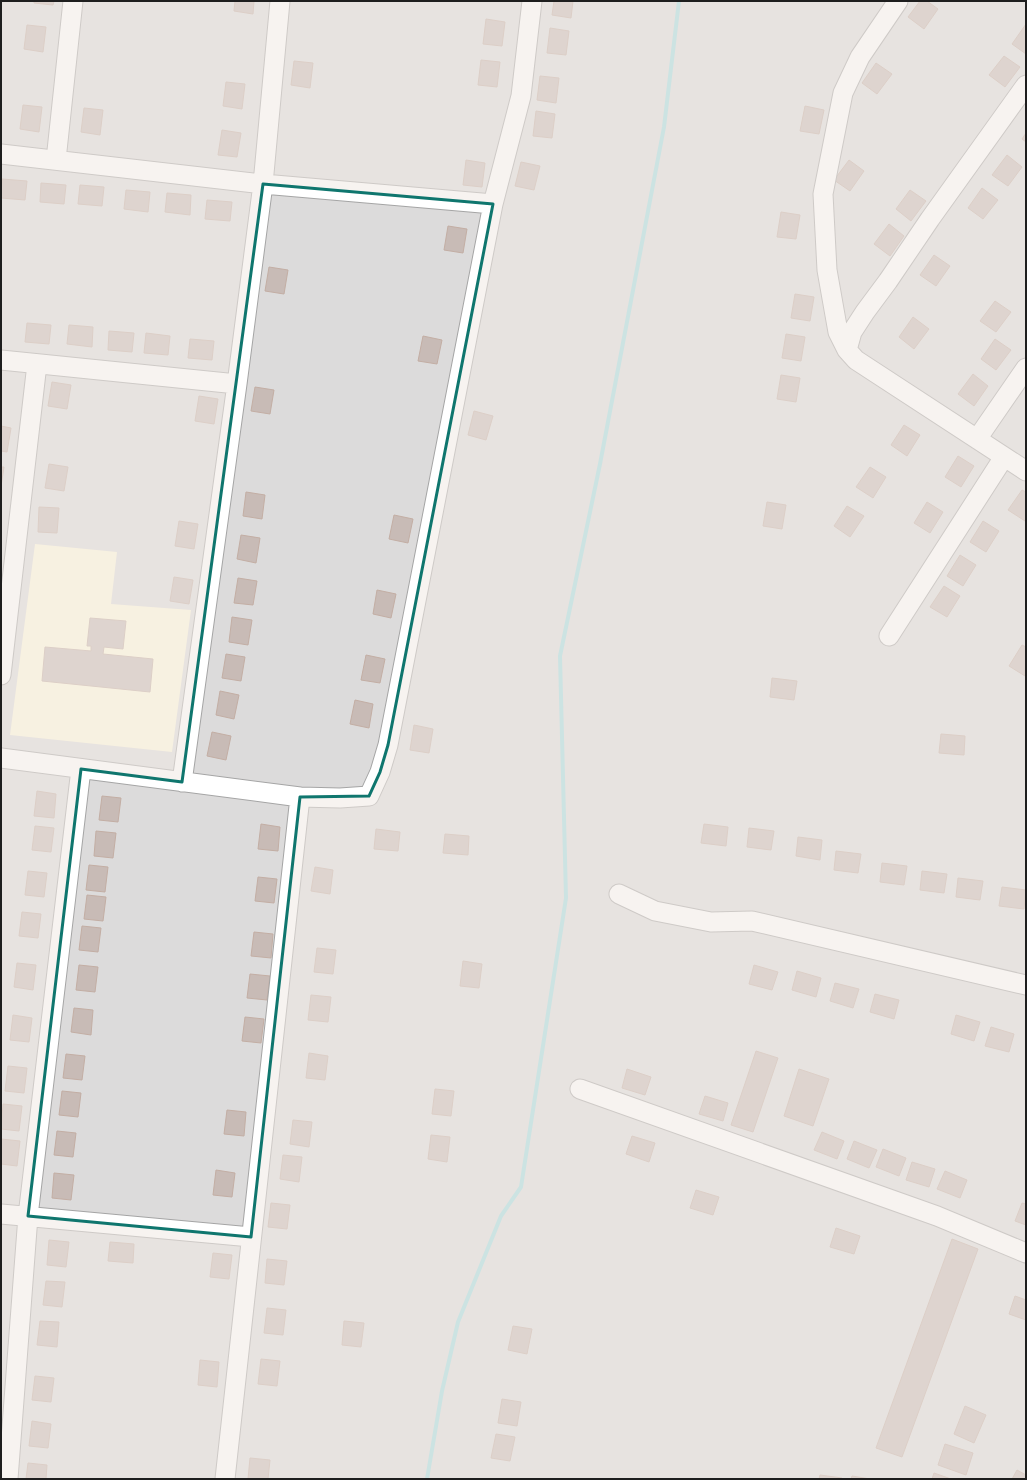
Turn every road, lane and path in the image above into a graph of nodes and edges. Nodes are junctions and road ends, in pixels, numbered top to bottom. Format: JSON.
{"nodes":[{"id":1,"x":73,"y":1,"type":"edge"},
{"id":2,"x":280,"y":1,"type":"edge"},
{"id":3,"x":532,"y":1,"type":"edge"},
{"id":4,"x":898,"y":1,"type":"edge"},
{"id":5,"x":1026,"y":85,"type":"edge"},
{"id":6,"x":1,"y":154,"type":"edge"},
{"id":7,"x":56,"y":160,"type":"junction"},
{"id":8,"x":263,"y":184,"type":"junction"},
{"id":9,"x":493,"y":204,"type":"junction"},
{"id":10,"x":847,"y":350,"type":"junction"},
{"id":11,"x":1,"y":360,"type":"edge"},
{"id":12,"x":37,"y":364,"type":"junction"},
{"id":13,"x":1026,"y":368,"type":"edge"},
{"id":14,"x":237,"y":384,"type":"junction"},
{"id":15,"x":977,"y":439,"type":"junction"},
{"id":16,"x":1004,"y":457,"type":"junction"},
{"id":17,"x":1026,"y":471,"type":"edge"},
{"id":18,"x":889,"y":636,"type":"dead end"},
{"id":19,"x":1,"y":676,"type":"edge"},
{"id":20,"x":1,"y":758,"type":"edge"},
{"id":21,"x":81,"y":769,"type":"junction"},
{"id":22,"x":182,"y":782,"type":"junction"},
{"id":23,"x":300,"y":797,"type":"junction"},
{"id":24,"x":619,"y":894,"type":"dead end"},
{"id":25,"x":1026,"y":985,"type":"edge"},
{"id":26,"x":580,"y":1089,"type":"dead end"},
{"id":27,"x":1,"y":1214,"type":"edge"},
{"id":28,"x":28,"y":1216,"type":"junction"},
{"id":29,"x":251,"y":1237,"type":"junction"},
{"id":30,"x":1026,"y":1253,"type":"edge"},
{"id":31,"x":8,"y":1479,"type":"edge"},
{"id":32,"x":226,"y":1479,"type":"edge"}],
"edges":[{"from":1,"to":7,"type":"street"},
{"from":2,"to":8,"type":"street"},
{"from":3,"to":9,"type":"street"},
{"from":4,"to":10,"type":"street"},
{"from":5,"to":10,"type":"street"},
{"from":6,"to":7,"type":"street"},
{"from":7,"to":8,"type":"street"},
{"from":8,"to":9,"type":"street"},
{"from":8,"to":14,"type":"street"},
{"from":9,"to":23,"type":"street"},
{"from":10,"to":15,"type":"street"},
{"from":11,"to":12,"type":"street"},
{"from":12,"to":14,"type":"street"},
{"from":12,"to":19,"type":"street"},
{"from":13,"to":15,"type":"street"},
{"from":14,"to":22,"type":"street"},
{"from":15,"to":16,"type":"street"},
{"from":16,"to":17,"type":"street"},
{"from":16,"to":18,"type":"street"},
{"from":20,"to":21,"type":"street"},
{"from":21,"to":22,"type":"street"},
{"from":21,"to":28,"type":"street"},
{"from":22,"to":23,"type":"street"},
{"from":23,"to":29,"type":"street"},
{"from":24,"to":25,"type":"street"},
{"from":26,"to":30,"type":"street"},
{"from":27,"to":28,"type":"street"},
{"from":28,"to":29,"type":"street"},
{"from":28,"to":31,"type":"street"},
{"from":29,"to":32,"type":"street"}]}
